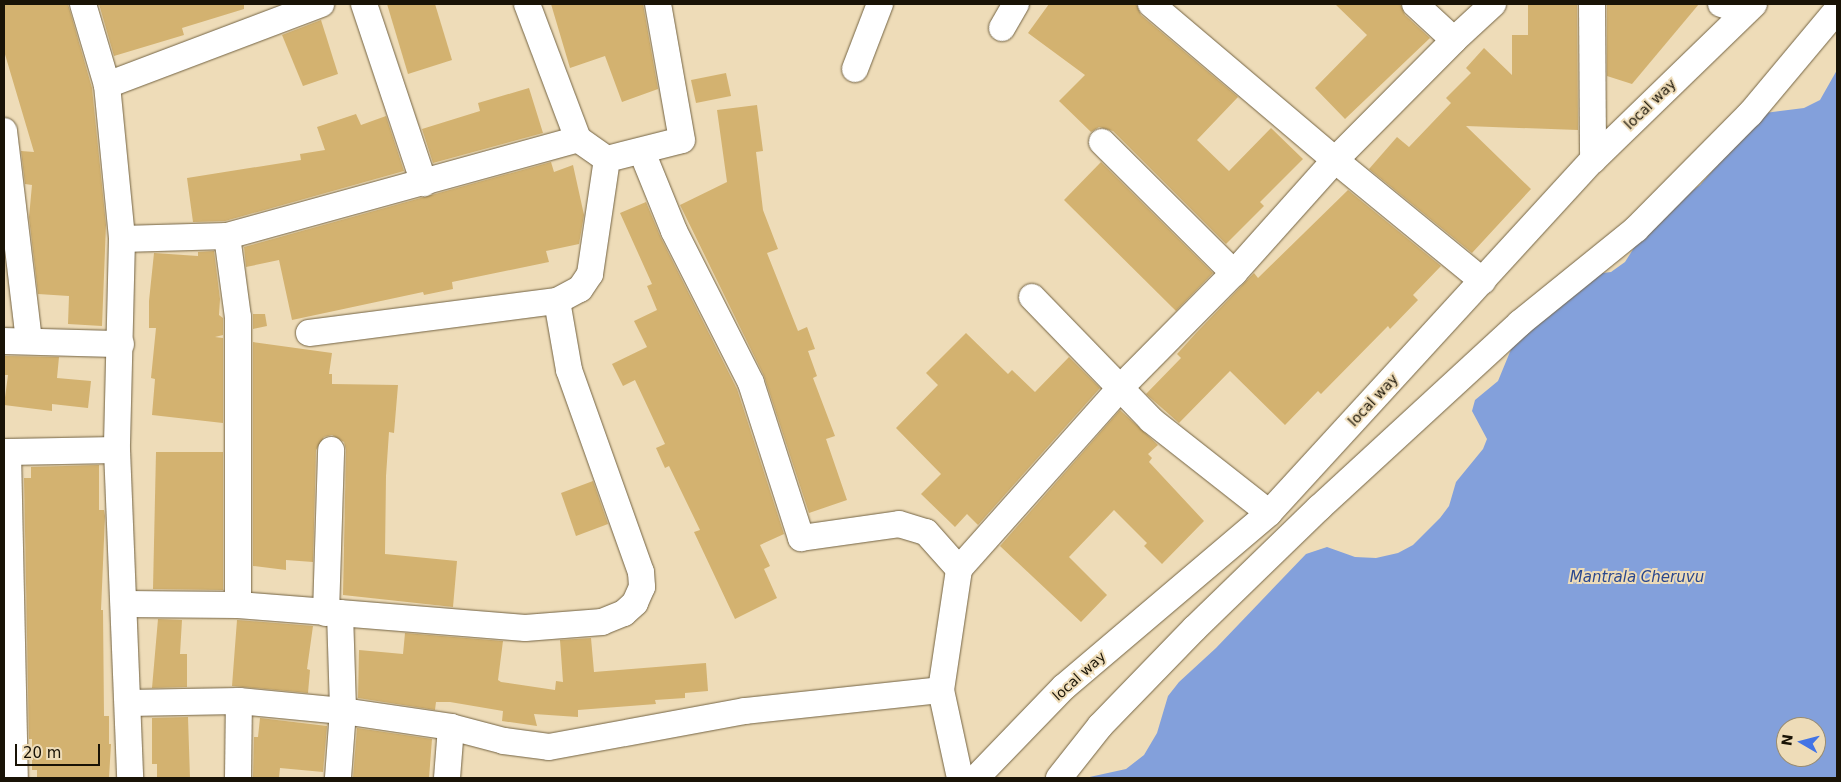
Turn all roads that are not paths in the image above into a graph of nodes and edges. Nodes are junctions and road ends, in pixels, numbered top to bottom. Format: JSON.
{"nodes":[{"id":1,"x":82,"y":4,"type":"edge"},
{"id":2,"x":321,"y":4,"type":"edge"},
{"id":3,"x":364,"y":4,"type":"edge"},
{"id":4,"x":527,"y":4,"type":"edge"},
{"id":5,"x":658,"y":4,"type":"edge"},
{"id":6,"x":880,"y":4,"type":"edge"},
{"id":7,"x":1016,"y":4,"type":"edge"},
{"id":8,"x":1151,"y":4,"type":"edge"},
{"id":9,"x":1415,"y":4,"type":"edge"},
{"id":10,"x":1493,"y":4,"type":"edge"},
{"id":11,"x":1592,"y":4,"type":"edge"},
{"id":12,"x":1721,"y":4,"type":"edge"},
{"id":13,"x":1750,"y":8,"type":"edge"},
{"id":14,"x":1837,"y":10,"type":"edge"},
{"id":15,"x":1002,"y":28,"type":"dead end"},
{"id":16,"x":1454,"y":40,"type":"junction"},
{"id":17,"x":854,"y":69,"type":"dead end"},
{"id":18,"x":107,"y":84,"type":"junction"},
{"id":19,"x":4,"y":133,"type":"edge"},
{"id":20,"x":578,"y":139,"type":"junction"},
{"id":21,"x":1102,"y":142,"type":"dead end"},
{"id":22,"x":642,"y":152,"type":"junction"},
{"id":23,"x":607,"y":159,"type":"junction"},
{"id":24,"x":1334,"y":160,"type":"junction"},
{"id":25,"x":1592,"y":160,"type":"junction"},
{"id":26,"x":424,"y":183,"type":"junction"},
{"id":27,"x":227,"y":236,"type":"junction"},
{"id":28,"x":122,"y":239,"type":"junction"},
{"id":29,"x":1234,"y":273,"type":"junction"},
{"id":30,"x":1483,"y":281,"type":"junction"},
{"id":31,"x":1032,"y":297,"type":"dead end"},
{"id":32,"x":557,"y":301,"type":"junction"},
{"id":33,"x":309,"y":333,"type":"dead end"},
{"id":34,"x":4,"y":341,"type":"edge"},
{"id":35,"x":29,"y":341,"type":"junction"},
{"id":36,"x":121,"y":344,"type":"junction"},
{"id":37,"x":1120,"y":388,"type":"junction"},
{"id":38,"x":117,"y":450,"type":"junction"},
{"id":39,"x":331,"y":450,"type":"dead end"},
{"id":40,"x":6,"y":452,"type":"edge"},
{"id":41,"x":1269,"y":513,"type":"junction"},
{"id":42,"x":958,"y":568,"type":"junction"},
{"id":43,"x":125,"y":604,"type":"junction"},
{"id":44,"x":238,"y":605,"type":"junction"},
{"id":45,"x":333,"y":613,"type":"junction"},
{"id":46,"x":941,"y":690,"type":"junction"},
{"id":47,"x":240,"y":701,"type":"junction"},
{"id":48,"x":128,"y":703,"type":"junction"},
{"id":49,"x":343,"y":711,"type":"junction"},
{"id":50,"x":451,"y":728,"type":"junction"},
{"id":51,"x":15,"y":778,"type":"edge"},
{"id":52,"x":130,"y":778,"type":"edge"},
{"id":53,"x":238,"y":778,"type":"edge"},
{"id":54,"x":338,"y":778,"type":"edge"},
{"id":55,"x":447,"y":778,"type":"edge"},
{"id":56,"x":960,"y":778,"type":"edge"},
{"id":57,"x":976,"y":778,"type":"edge"},
{"id":58,"x":1059,"y":778,"type":"edge"}],
"edges":[{"from":1,"to":18,"type":"street"},
{"from":2,"to":18,"type":"street"},
{"from":3,"to":26,"type":"street"},
{"from":4,"to":20,"type":"street"},
{"from":5,"to":22,"type":"street"},
{"from":6,"to":17,"type":"street"},
{"from":7,"to":15,"type":"street"},
{"from":8,"to":24,"type":"street"},
{"from":9,"to":16,"type":"street"},
{"from":10,"to":16,"type":"street"},
{"from":11,"to":25,"type":"street"},
{"from":12,"to":13,"type":"street"},
{"from":13,"to":25,"type":"street","name":"local way"},
{"from":14,"to":58,"type":"street"},
{"from":16,"to":24,"type":"street"},
{"from":18,"to":28,"type":"street"},
{"from":19,"to":35,"type":"street"},
{"from":20,"to":23,"type":"street"},
{"from":20,"to":26,"type":"street"},
{"from":21,"to":29,"type":"street"},
{"from":22,"to":23,"type":"street"},
{"from":22,"to":42,"type":"street"},
{"from":23,"to":32,"type":"street"},
{"from":24,"to":29,"type":"street"},
{"from":24,"to":30,"type":"street"},
{"from":25,"to":30,"type":"street","name":"local way"},
{"from":26,"to":27,"type":"street"},
{"from":27,"to":28,"type":"street"},
{"from":27,"to":44,"type":"street"},
{"from":28,"to":36,"type":"street"},
{"from":29,"to":37,"type":"street"},
{"from":30,"to":41,"type":"street","name":"local way"},
{"from":31,"to":37,"type":"street"},
{"from":32,"to":33,"type":"street"},
{"from":32,"to":45,"type":"street"},
{"from":34,"to":35,"type":"street"},
{"from":35,"to":36,"type":"street"},
{"from":36,"to":38,"type":"street"},
{"from":37,"to":41,"type":"street"},
{"from":37,"to":42,"type":"street"},
{"from":38,"to":40,"type":"street"},
{"from":38,"to":43,"type":"street"},
{"from":39,"to":45,"type":"street"},
{"from":40,"to":51,"type":"street"},
{"from":41,"to":57,"type":"street","name":"local way"},
{"from":42,"to":46,"type":"street"},
{"from":43,"to":44,"type":"street"},
{"from":43,"to":48,"type":"street"},
{"from":44,"to":45,"type":"street"},
{"from":45,"to":49,"type":"street"},
{"from":46,"to":50,"type":"street"},
{"from":46,"to":56,"type":"street"},
{"from":47,"to":48,"type":"street"},
{"from":47,"to":49,"type":"street"},
{"from":47,"to":53,"type":"street"},
{"from":48,"to":52,"type":"street"},
{"from":49,"to":50,"type":"street"},
{"from":49,"to":54,"type":"street"},
{"from":50,"to":55,"type":"street"}]}
